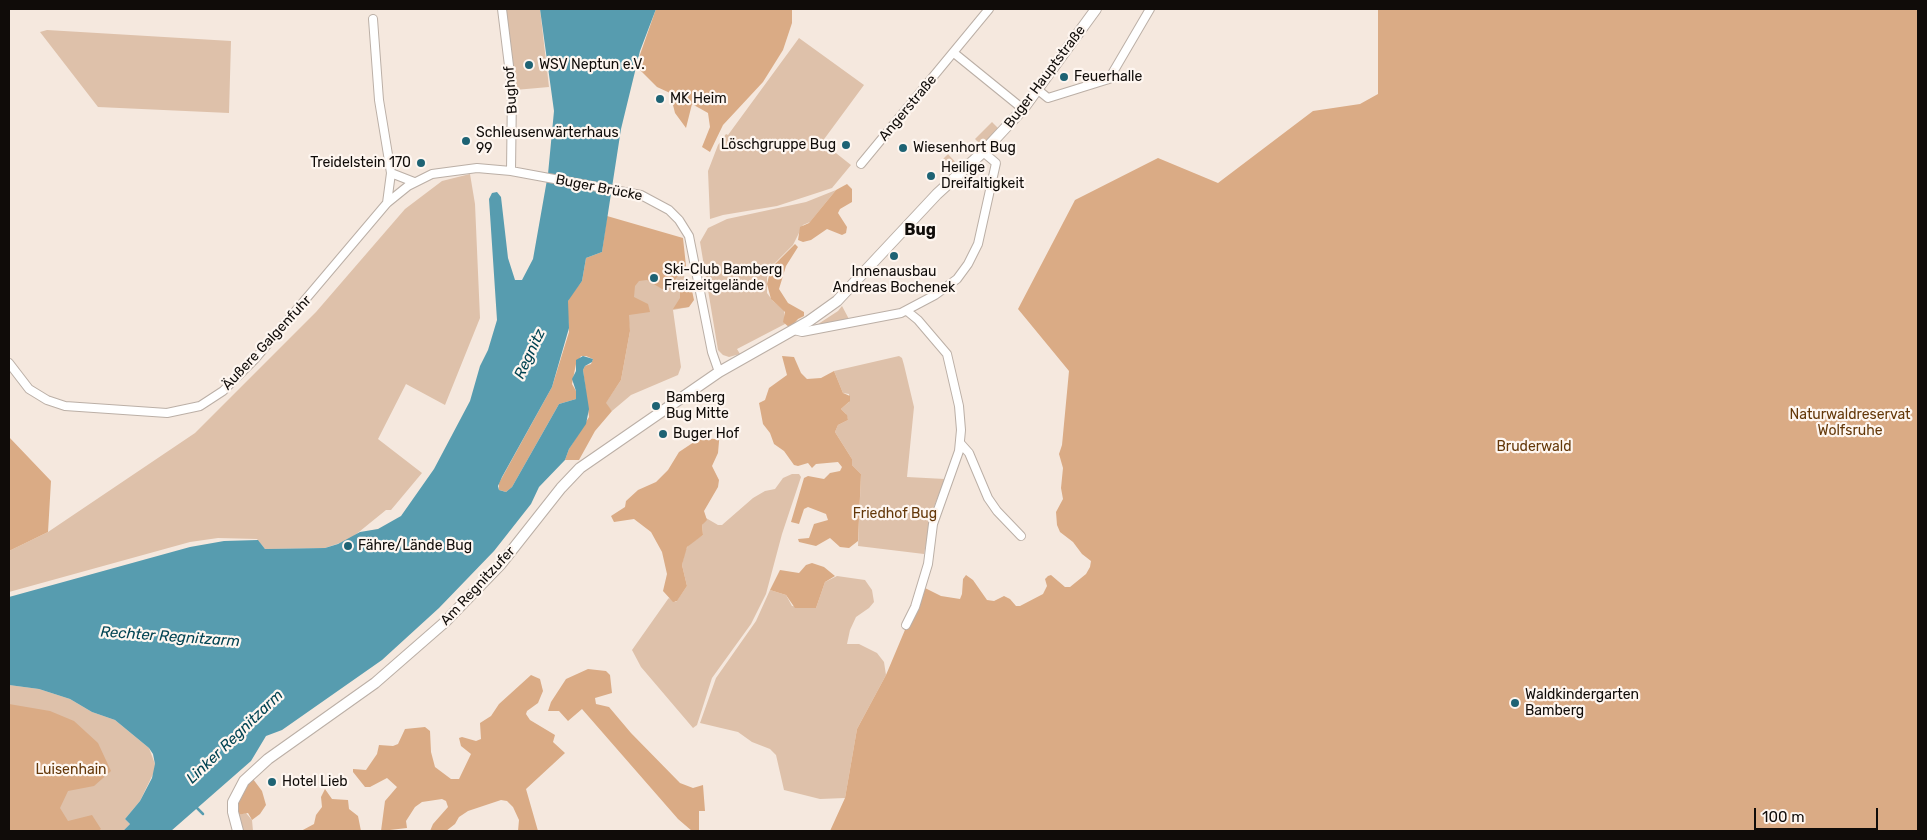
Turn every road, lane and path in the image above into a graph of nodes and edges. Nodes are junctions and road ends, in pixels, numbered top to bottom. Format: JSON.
{"nodes":[{"id":1,"x":502,"y":9,"type":"edge"},
{"id":2,"x":989,"y":9,"type":"edge"},
{"id":3,"x":1096,"y":9,"type":"edge"},
{"id":4,"x":1150,"y":9,"type":"edge"},
{"id":5,"x":373,"y":19,"type":"dead end"},
{"id":6,"x":954,"y":53,"type":"junction"},
{"id":7,"x":1038,"y":90,"type":"junction"},
{"id":8,"x":1023,"y":110,"type":"junction"},
{"id":9,"x":983,"y":152,"type":"junction"},
{"id":10,"x":861,"y":164,"type":"dead end"},
{"id":11,"x":511,"y":171,"type":"junction"},
{"id":12,"x":391,"y":173,"type":"junction"},
{"id":13,"x":414,"y":182,"type":"junction"},
{"id":14,"x":387,"y":202,"type":"junction"},
{"id":15,"x":907,"y":312,"type":"junction"},
{"id":16,"x":794,"y":330,"type":"junction"},
{"id":17,"x":9,"y":362,"type":"edge"},
{"id":18,"x":719,"y":372,"type":"junction"},
{"id":19,"x":961,"y":444,"type":"junction"},
{"id":20,"x":1021,"y":536,"type":"dead end"},
{"id":21,"x":906,"y":625,"type":"dead end"},
{"id":22,"x":238,"y":831,"type":"edge"}],
"edges":[{"from":1,"to":11,"type":"street","name":"Bughof"},
{"from":2,"to":6,"type":"street","name":"Angerstraße"},
{"from":3,"to":7,"type":"street","name":"Buger Hauptstraße"},
{"from":4,"to":7,"type":"street"},
{"from":5,"to":12,"type":"street"},
{"from":6,"to":8,"type":"street"},
{"from":6,"to":10,"type":"street","name":"Angerstraße"},
{"from":7,"to":8,"type":"street","name":"Buger Hauptstraße"},
{"from":8,"to":9,"type":"street","name":"Buger Hauptstraße"},
{"from":9,"to":15,"type":"street"},
{"from":9,"to":16,"type":"street","name":"Buger Hauptstraße"},
{"from":11,"to":13,"type":"street","name":"Buger Brücke"},
{"from":11,"to":18,"type":"street","name":"Buger Brücke"},
{"from":12,"to":13,"type":"street"},
{"from":12,"to":14,"type":"street"},
{"from":13,"to":14,"type":"street","name":"Äußere Galgenfuhr"},
{"from":14,"to":17,"type":"street","name":"Äußere Galgenfuhr"},
{"from":15,"to":16,"type":"street"},
{"from":15,"to":19,"type":"street"},
{"from":16,"to":18,"type":"street","name":"Buger Hauptstraße"},
{"from":18,"to":22,"type":"street","name":"Am Regnitzufer"},
{"from":19,"to":20,"type":"street"},
{"from":19,"to":21,"type":"street"}]}
